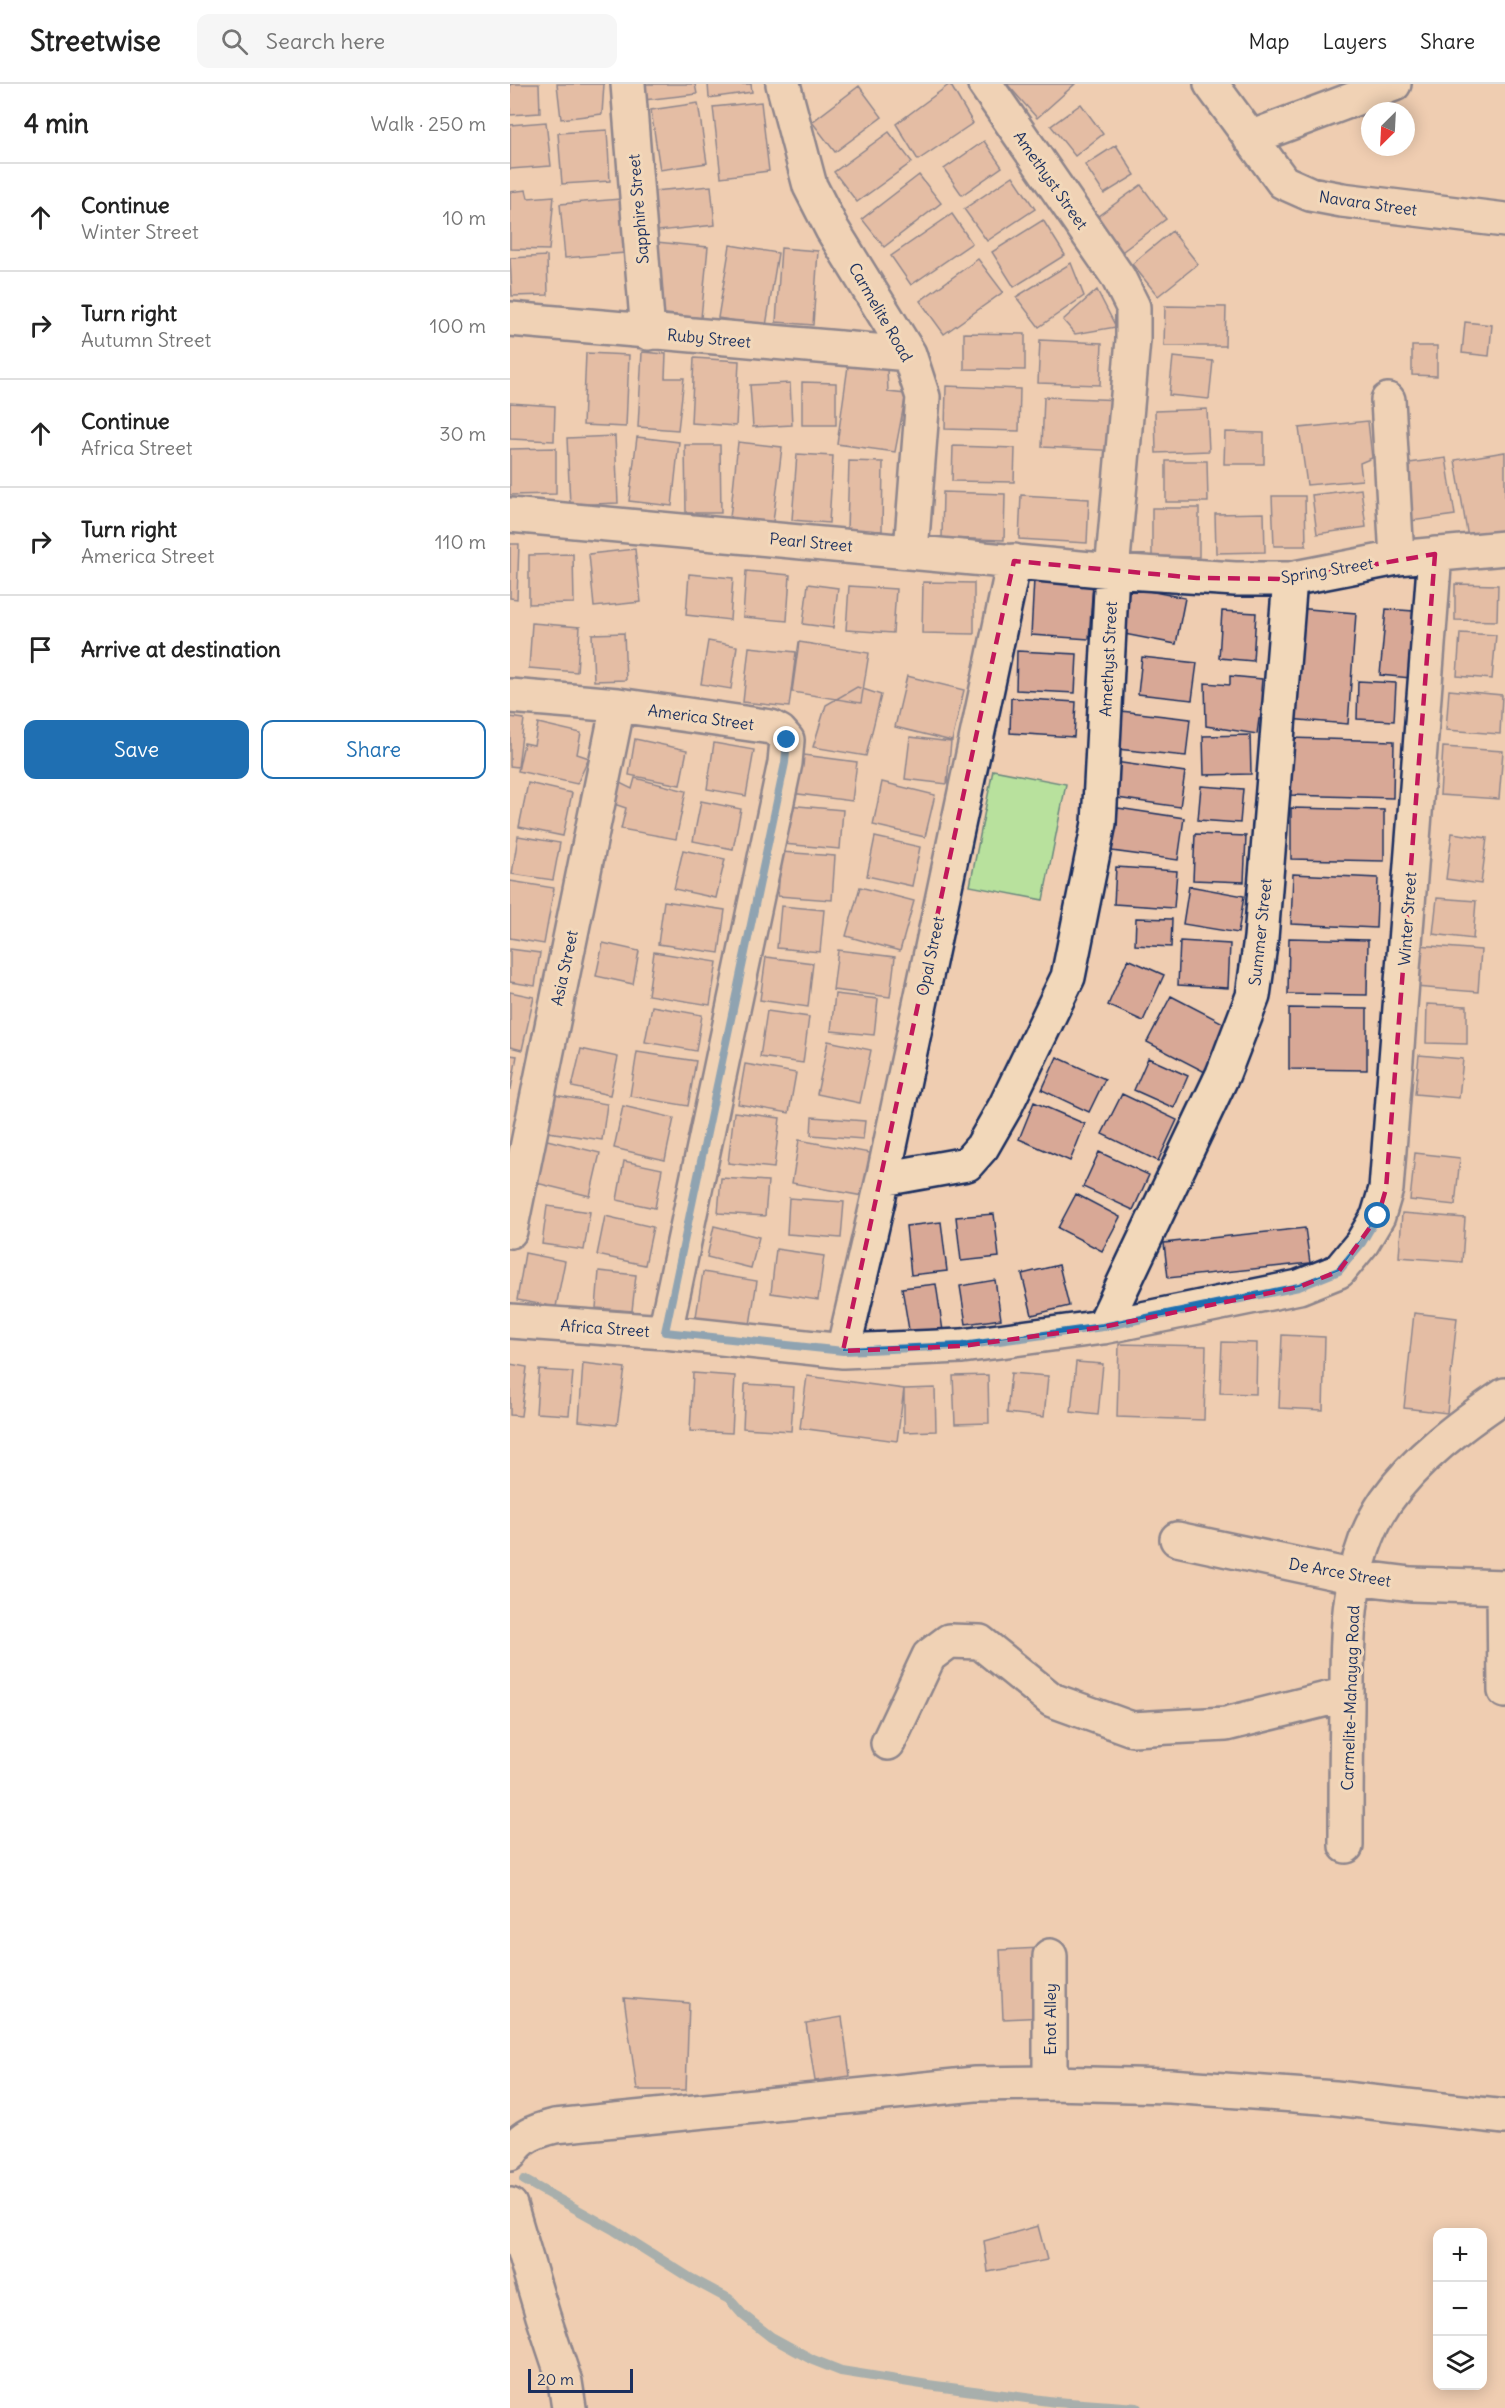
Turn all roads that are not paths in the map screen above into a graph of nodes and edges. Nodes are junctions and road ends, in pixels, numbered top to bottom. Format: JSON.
{"nodes":[{"id":1,"x":628,"y":84,"type":"edge"},
{"id":2,"x":783,"y":84,"type":"edge"},
{"id":3,"x":985,"y":84,"type":"edge"},
{"id":4,"x":1211,"y":84,"type":"edge"},
{"id":5,"x":1395,"y":84,"type":"edge"},
{"id":6,"x":1250,"y":138,"type":"junction"},
{"id":7,"x":1505,"y":220,"type":"edge"},
{"id":8,"x":510,"y":320,"type":"edge"},
{"id":9,"x":648,"y":333,"type":"junction"},
{"id":10,"x":909,"y":354,"type":"junction"},
{"id":11,"x":1388,"y":400,"type":"dead end"},
{"id":12,"x":510,"y":515,"type":"edge"},
{"id":13,"x":1505,"y":548,"type":"edge"},
{"id":14,"x":911,"y":551,"type":"junction"},
{"id":15,"x":1435,"y":554,"type":"junction"},
{"id":16,"x":1396,"y":558,"type":"junction"},
{"id":17,"x":1014,"y":561,"type":"junction"},
{"id":18,"x":1112,"y":571,"type":"junction"},
{"id":19,"x":1290,"y":579,"type":"junction"},
{"id":20,"x":510,"y":696,"type":"edge"},
{"id":21,"x":618,"y":705,"type":"junction"},
{"id":22,"x":883,"y":1179,"type":"junction"},
{"id":23,"x":510,"y":1231,"type":"edge"},
{"id":24,"x":1339,"y":1271,"type":"joint"},
{"id":25,"x":510,"y":1321,"type":"edge"},
{"id":26,"x":1103,"y":1327,"type":"junction"},
{"id":27,"x":665,"y":1332,"type":"junction"},
{"id":28,"x":843,"y":1351,"type":"junction"},
{"id":29,"x":1505,"y":1395,"type":"edge"},
{"id":30,"x":1177,"y":1539,"type":"dead end"},
{"id":31,"x":1355,"y":1577,"type":"junction"},
{"id":32,"x":1504,"y":1587,"type":"edge"},
{"id":33,"x":1505,"y":1691,"type":"edge"},
{"id":34,"x":1347,"y":1694,"type":"junction"},
{"id":35,"x":888,"y":1743,"type":"dead end"},
{"id":36,"x":1346,"y":1846,"type":"dead end"},
{"id":37,"x":1050,"y":1956,"type":"dead end"},
{"id":38,"x":1050,"y":2083,"type":"junction"},
{"id":39,"x":1505,"y":2117,"type":"edge"},
{"id":40,"x":510,"y":2154,"type":"edge"},
{"id":41,"x":510,"y":2205,"type":"edge"},
{"id":42,"x":569,"y":2408,"type":"edge"}],
"edges":[{"from":1,"to":9,"type":"street","name":"Sapphire Street"},
{"from":2,"to":10,"type":"street","name":"Carmelite Road"},
{"from":3,"to":18,"type":"street","name":"Amethyst Street"},
{"from":4,"to":6,"type":"street","name":"Navara Street"},
{"from":5,"to":6,"type":"street"},
{"from":6,"to":7,"type":"street","name":"Navara Street"},
{"from":8,"to":9,"type":"street","name":"Ruby Street"},
{"from":9,"to":10,"type":"street","name":"Ruby Street"},
{"from":10,"to":14,"type":"street","name":"Carmelite Road"},
{"from":11,"to":16,"type":"street"},
{"from":12,"to":14,"type":"street","name":"Pearl Street"},
{"from":13,"to":15,"type":"street","name":"Spring Street"},
{"from":14,"to":17,"type":"street","name":"Pearl Street"},
{"from":15,"to":16,"type":"street","name":"Spring Street"},
{"from":15,"to":24,"type":"street","name":"Winter Street"},
{"from":16,"to":19,"type":"street","name":"Spring Street"},
{"from":17,"to":18,"type":"street","name":"Pearl Street"},
{"from":17,"to":22,"type":"street","name":"Opal Street"},
{"from":18,"to":19,"type":"street","name":"Spring Street"},
{"from":18,"to":22,"type":"street","name":"Amethyst Street"},
{"from":19,"to":26,"type":"street","name":"Summer Street"},
{"from":20,"to":21,"type":"street","name":"America Street"},
{"from":21,"to":23,"type":"street","name":"Asia Street"},
{"from":21,"to":27,"type":"street","name":"America Street"},
{"from":22,"to":28,"type":"street","name":"Opal Street"},
{"from":24,"to":26,"type":"street","name":"Africa Street"},
{"from":25,"to":27,"type":"street","name":"Africa Street"},
{"from":26,"to":28,"type":"street","name":"Africa Street"},
{"from":27,"to":28,"type":"street","name":"Africa Street"},
{"from":29,"to":31,"type":"street","name":"Carmelite-Mahayag Road"},
{"from":30,"to":31,"type":"street","name":"De Arce Street"},
{"from":31,"to":32,"type":"street","name":"De Arce Street"},
{"from":31,"to":34,"type":"street","name":"Carmelite-Mahayag Road"},
{"from":32,"to":33,"type":"street"},
{"from":34,"to":35,"type":"street"},
{"from":34,"to":36,"type":"street","name":"Carmelite-Mahayag Road"},
{"from":37,"to":38,"type":"street","name":"Enot Alley"},
{"from":38,"to":39,"type":"street"},
{"from":38,"to":40,"type":"street"},
{"from":41,"to":42,"type":"street"}]}
